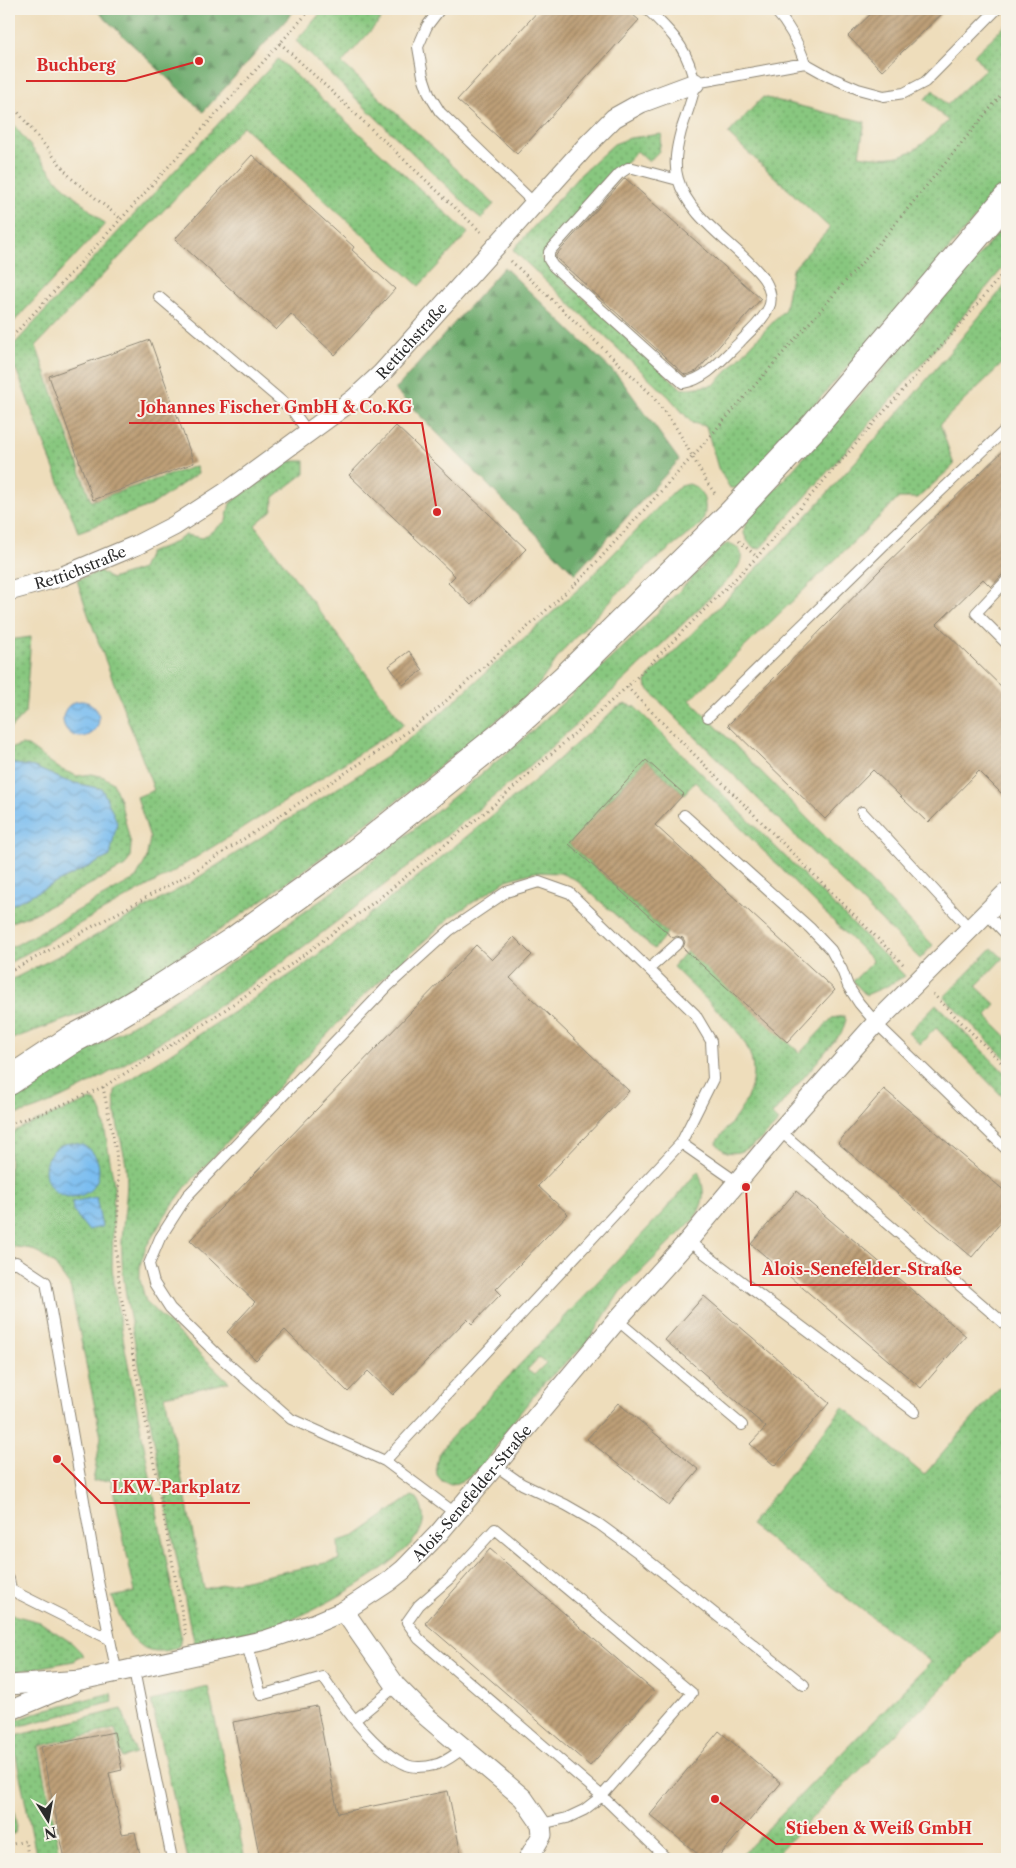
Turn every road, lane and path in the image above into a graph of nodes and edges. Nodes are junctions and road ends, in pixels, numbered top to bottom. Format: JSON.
{"nodes":[{"id":1,"x":311,"y":9,"type":"edge"},
{"id":2,"x":440,"y":9,"type":"edge"},
{"id":3,"x":647,"y":9,"type":"edge"},
{"id":4,"x":774,"y":9,"type":"edge"},
{"id":5,"x":997,"y":9,"type":"edge"},
{"id":6,"x":280,"y":43,"type":"junction"},
{"id":7,"x":805,"y":63,"type":"junction"},
{"id":8,"x":695,"y":83,"type":"junction"},
{"id":9,"x":1007,"y":88,"type":"edge"},
{"id":10,"x":9,"y":101,"type":"edge"},
{"id":11,"x":678,"y":180,"type":"junction"},
{"id":12,"x":1007,"y":199,"type":"edge"},
{"id":13,"x":534,"y":203,"type":"junction"},
{"id":14,"x":121,"y":219,"type":"junction"},
{"id":15,"x":496,"y":246,"type":"junction"},
{"id":16,"x":1007,"y":268,"type":"edge"},
{"id":17,"x":159,"y":297,"type":"dead end"},
{"id":18,"x":9,"y":340,"type":"edge"},
{"id":19,"x":308,"y":432,"type":"junction"},
{"id":20,"x":1007,"y":433,"type":"edge"},
{"id":21,"x":692,"y":458,"type":"junction"},
{"id":22,"x":732,"y":514,"type":"junction"},
{"id":23,"x":1007,"y":580,"type":"edge"},
{"id":24,"x":9,"y":592,"type":"edge"},
{"id":25,"x":1007,"y":644,"type":"edge"},
{"id":26,"x":627,"y":687,"type":"junction"},
{"id":27,"x":708,"y":717,"type":"dead end"},
{"id":28,"x":862,"y":812,"type":"dead end"},
{"id":29,"x":684,"y":815,"type":"dead end"},
{"id":30,"x":1007,"y":892,"type":"edge"},
{"id":31,"x":986,"y":912,"type":"junction"},
{"id":32,"x":970,"y":929,"type":"junction"},
{"id":33,"x":1007,"y":935,"type":"edge"},
{"id":34,"x":678,"y":943,"type":"dead end"},
{"id":35,"x":649,"y":969,"type":"junction"},
{"id":36,"x":9,"y":972,"type":"edge"},
{"id":37,"x":919,"y":980,"type":"junction"},
{"id":38,"x":876,"y":1023,"type":"junction"},
{"id":39,"x":71,"y":1040,"type":"junction"},
{"id":40,"x":9,"y":1057,"type":"edge"},
{"id":41,"x":1007,"y":1068,"type":"edge"},
{"id":42,"x":9,"y":1081,"type":"edge"},
{"id":43,"x":102,"y":1087,"type":"junction"},
{"id":44,"x":9,"y":1124,"type":"edge"},
{"id":45,"x":780,"y":1132,"type":"junction"},
{"id":46,"x":681,"y":1143,"type":"junction"},
{"id":47,"x":1007,"y":1150,"type":"edge"},
{"id":48,"x":737,"y":1182,"type":"junction"},
{"id":49,"x":688,"y":1241,"type":"junction"},
{"id":50,"x":9,"y":1264,"type":"edge"},
{"id":51,"x":617,"y":1320,"type":"junction"},
{"id":52,"x":1007,"y":1326,"type":"edge"},
{"id":53,"x":915,"y":1412,"type":"dead end"},
{"id":54,"x":742,"y":1425,"type":"dead end"},
{"id":55,"x":385,"y":1461,"type":"junction"},
{"id":56,"x":496,"y":1466,"type":"junction"},
{"id":57,"x":455,"y":1513,"type":"junction"},
{"id":58,"x":9,"y":1579,"type":"edge"},
{"id":59,"x":344,"y":1611,"type":"junction"},
{"id":60,"x":109,"y":1639,"type":"junction"},
{"id":61,"x":247,"y":1645,"type":"junction"},
{"id":62,"x":190,"y":1658,"type":"junction"},
{"id":63,"x":126,"y":1672,"type":"junction"},
{"id":64,"x":81,"y":1680,"type":"junction"},
{"id":65,"x":9,"y":1685,"type":"edge"},
{"id":66,"x":804,"y":1685,"type":"dead end"},
{"id":67,"x":396,"y":1686,"type":"junction"},
{"id":68,"x":9,"y":1712,"type":"edge"},
{"id":69,"x":355,"y":1720,"type":"junction"},
{"id":70,"x":464,"y":1748,"type":"junction"},
{"id":71,"x":602,"y":1796,"type":"junction"},
{"id":72,"x":541,"y":1824,"type":"junction"},
{"id":73,"x":9,"y":1845,"type":"edge"},
{"id":74,"x":29,"y":1859,"type":"edge"},
{"id":75,"x":172,"y":1859,"type":"edge"},
{"id":76,"x":528,"y":1859,"type":"edge"},
{"id":77,"x":667,"y":1859,"type":"edge"}],
"edges":[{"from":1,"to":6,"type":"path"},
{"from":2,"to":13,"type":"lane"},
{"from":3,"to":8,"type":"lane"},
{"from":4,"to":7,"type":"lane"},
{"from":5,"to":7,"type":"lane"},
{"from":6,"to":14,"type":"path"},
{"from":6,"to":15,"type":"path"},
{"from":7,"to":8,"type":"lane"},
{"from":8,"to":11,"type":"lane"},
{"from":8,"to":13,"type":"street","name":"Rettichstraße"},
{"from":9,"to":21,"type":"path"},
{"from":10,"to":14,"type":"path"},
{"from":11,"to":11,"type":"lane"},
{"from":12,"to":22,"type":"main road"},
{"from":13,"to":15,"type":"street","name":"Rettichstraße"},
{"from":14,"to":18,"type":"path"},
{"from":15,"to":19,"type":"street","name":"Rettichstraße"},
{"from":15,"to":21,"type":"path"},
{"from":16,"to":26,"type":"path"},
{"from":17,"to":19,"type":"lane"},
{"from":19,"to":24,"type":"street","name":"Rettichstraße"},
{"from":20,"to":27,"type":"lane"},
{"from":21,"to":22,"type":"path"},
{"from":21,"to":36,"type":"path"},
{"from":22,"to":39,"type":"main road"},
{"from":23,"to":25,"type":"lane"},
{"from":26,"to":37,"type":"path"},
{"from":26,"to":43,"type":"path"},
{"from":28,"to":32,"type":"lane"},
{"from":29,"to":38,"type":"lane"},
{"from":30,"to":31,"type":"street","name":"Alois-Senefelder-Straße"},
{"from":31,"to":32,"type":"street","name":"Alois-Senefelder-Straße"},
{"from":31,"to":33,"type":"lane"},
{"from":32,"to":37,"type":"street","name":"Alois-Senefelder-Straße"},
{"from":34,"to":35,"type":"lane"},
{"from":35,"to":46,"type":"lane"},
{"from":35,"to":55,"type":"lane"},
{"from":37,"to":38,"type":"street","name":"Alois-Senefelder-Straße"},
{"from":37,"to":41,"type":"path"},
{"from":38,"to":45,"type":"street","name":"Alois-Senefelder-Straße"},
{"from":38,"to":47,"type":"lane"},
{"from":39,"to":40,"type":"main road"},
{"from":39,"to":42,"type":"main road"},
{"from":43,"to":44,"type":"path"},
{"from":43,"to":62,"type":"path"},
{"from":45,"to":48,"type":"street","name":"Alois-Senefelder-Straße"},
{"from":45,"to":52,"type":"lane"},
{"from":46,"to":48,"type":"lane"},
{"from":46,"to":55,"type":"lane"},
{"from":48,"to":49,"type":"street","name":"Alois-Senefelder-Straße"},
{"from":49,"to":51,"type":"street","name":"Alois-Senefelder-Straße"},
{"from":49,"to":53,"type":"lane"},
{"from":50,"to":60,"type":"lane"},
{"from":51,"to":54,"type":"lane"},
{"from":51,"to":56,"type":"street","name":"Alois-Senefelder-Straße"},
{"from":55,"to":57,"type":"lane"},
{"from":56,"to":57,"type":"street","name":"Alois-Senefelder-Straße"},
{"from":56,"to":66,"type":"lane"},
{"from":57,"to":59,"type":"street","name":"Alois-Senefelder-Straße"},
{"from":58,"to":60,"type":"lane"},
{"from":59,"to":61,"type":"street","name":"Alois-Senefelder-Straße"},
{"from":59,"to":67,"type":"street"},
{"from":60,"to":63,"type":"lane"},
{"from":61,"to":62,"type":"street","name":"Alois-Senefelder-Straße"},
{"from":61,"to":69,"type":"lane"},
{"from":62,"to":63,"type":"street","name":"Alois-Senefelder-Straße"},
{"from":63,"to":64,"type":"street","name":"Alois-Senefelder-Straße"},
{"from":63,"to":75,"type":"lane"},
{"from":64,"to":65,"type":"street","name":"Alois-Senefelder-Straße"},
{"from":64,"to":68,"type":"street","name":"Alois-Senefelder-Straße"},
{"from":67,"to":69,"type":"lane"},
{"from":67,"to":70,"type":"street"},
{"from":69,"to":70,"type":"lane"},
{"from":70,"to":72,"type":"street"},
{"from":71,"to":71,"type":"lane"},
{"from":71,"to":72,"type":"lane"},
{"from":71,"to":77,"type":"lane"},
{"from":72,"to":76,"type":"street"},
{"from":73,"to":74,"type":"path"}]}
